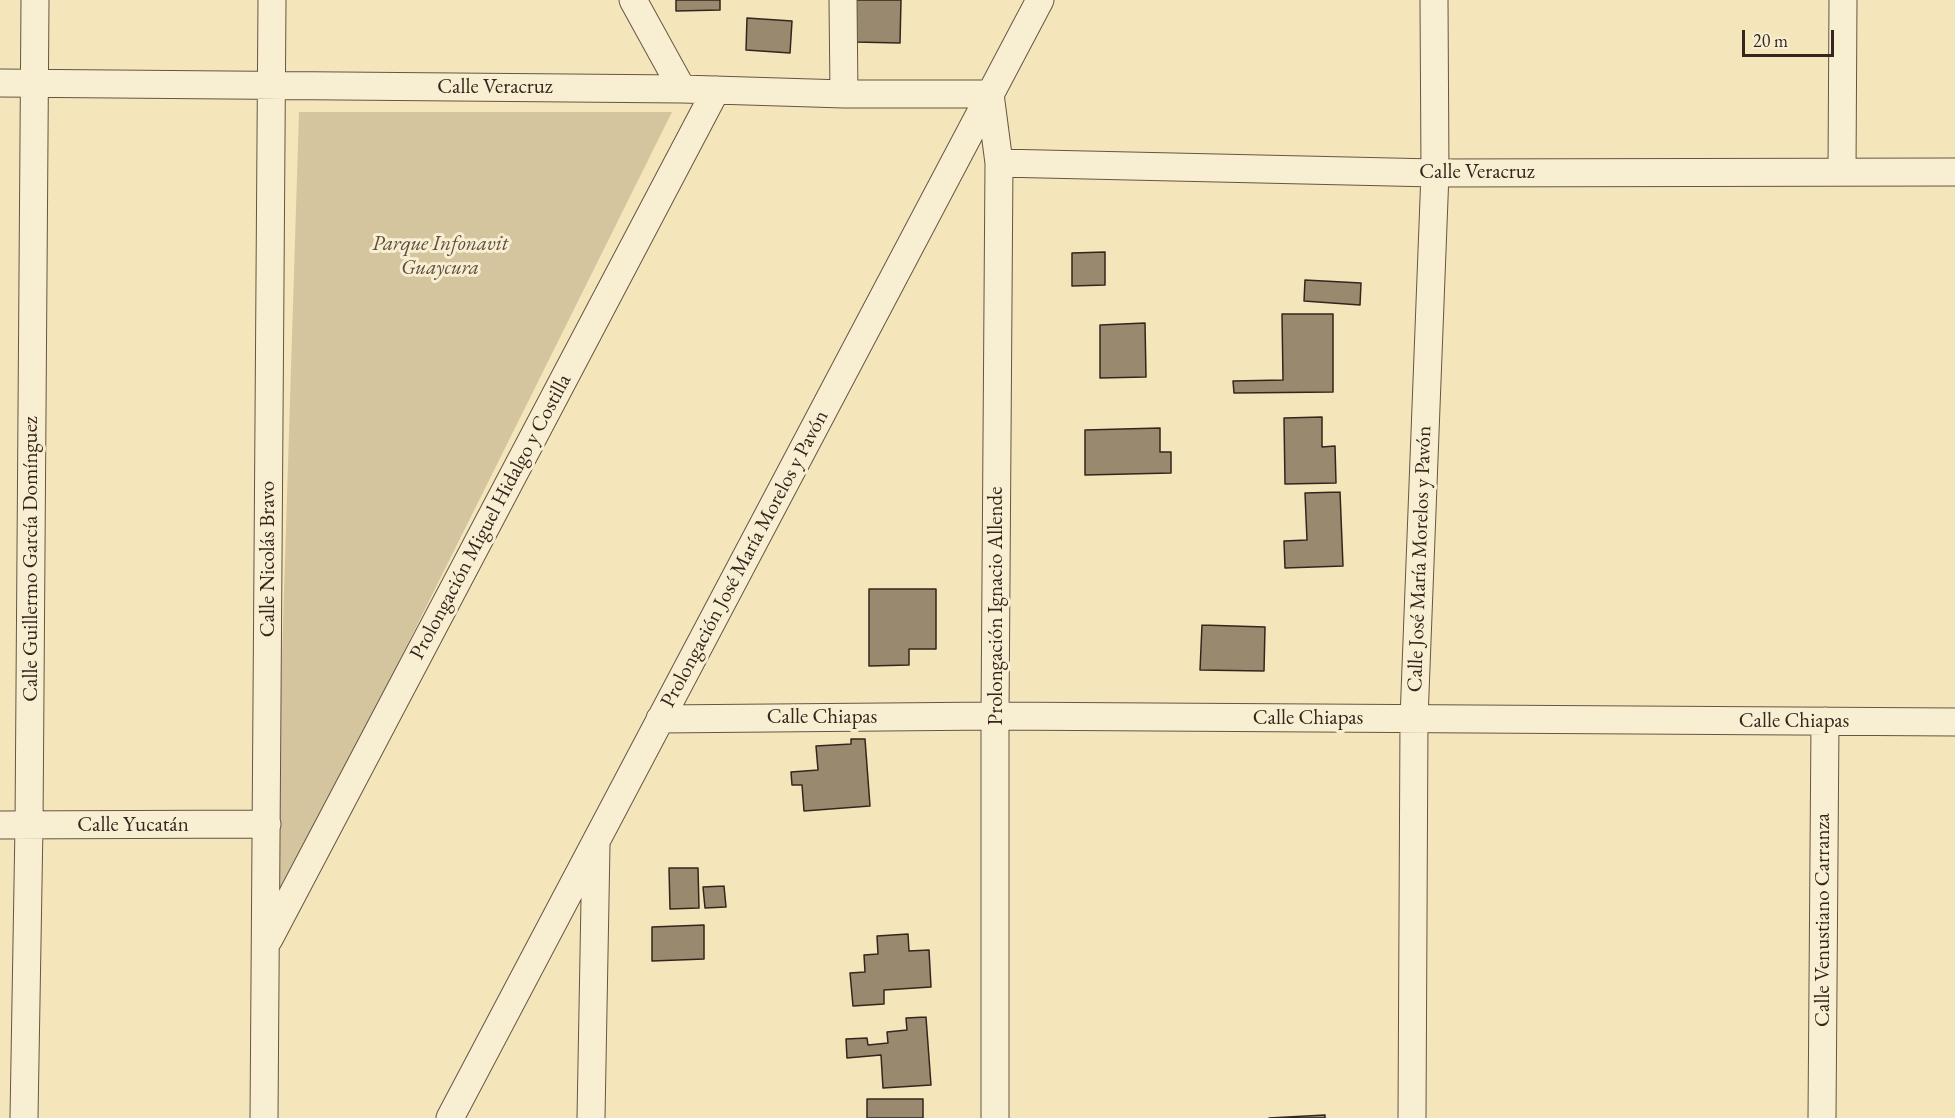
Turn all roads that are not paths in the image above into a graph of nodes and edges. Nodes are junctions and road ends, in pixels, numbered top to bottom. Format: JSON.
{"nodes":[{"id":1,"x":35,"y":0,"type":"edge"},
{"id":2,"x":272,"y":0,"type":"edge"},
{"id":3,"x":633,"y":0,"type":"edge"},
{"id":4,"x":843,"y":0,"type":"edge"},
{"id":5,"x":1040,"y":0,"type":"edge"},
{"id":6,"x":1434,"y":0,"type":"edge"},
{"id":7,"x":1843,"y":0,"type":"edge"},
{"id":8,"x":0,"y":82,"type":"edge"},
{"id":9,"x":34,"y":82,"type":"junction"},
{"id":10,"x":271,"y":86,"type":"junction"},
{"id":11,"x":682,"y":89,"type":"junction"},
{"id":12,"x":716,"y":90,"type":"junction"},
{"id":13,"x":844,"y":94,"type":"junction"},
{"id":14,"x":990,"y":94,"type":"junction"},
{"id":15,"x":999,"y":163,"type":"junction"},
{"id":16,"x":1842,"y":171,"type":"junction"},
{"id":17,"x":1435,"y":172,"type":"junction"},
{"id":18,"x":1955,"y":172,"type":"edge"},
{"id":19,"x":995,"y":716,"type":"junction"},
{"id":20,"x":660,"y":719,"type":"junction"},
{"id":21,"x":1414,"y":719,"type":"junction"},
{"id":22,"x":1825,"y":721,"type":"junction"},
{"id":23,"x":1955,"y":722,"type":"edge"},
{"id":24,"x":267,"y":824,"type":"junction"},
{"id":25,"x":0,"y":825,"type":"edge"},
{"id":26,"x":29,"y":825,"type":"junction"},
{"id":27,"x":596,"y":841,"type":"junction"},
{"id":28,"x":267,"y":944,"type":"junction"},
{"id":29,"x":24,"y":1118,"type":"edge"},
{"id":30,"x":264,"y":1118,"type":"edge"},
{"id":31,"x":450,"y":1118,"type":"edge"},
{"id":32,"x":591,"y":1118,"type":"edge"},
{"id":33,"x":995,"y":1118,"type":"edge"},
{"id":34,"x":1412,"y":1118,"type":"edge"},
{"id":35,"x":1822,"y":1118,"type":"edge"}],
"edges":[{"from":1,"to":9,"type":"street","name":"Calle Guillermo García Domínguez"},
{"from":2,"to":10,"type":"street","name":"Calle Nicolás Bravo"},
{"from":3,"to":11,"type":"street"},
{"from":4,"to":13,"type":"street"},
{"from":5,"to":14,"type":"street","name":"Prolongación José María Morelos y Pavón"},
{"from":6,"to":17,"type":"street","name":"Calle José María Morelos y Pavón"},
{"from":7,"to":16,"type":"street"},
{"from":8,"to":9,"type":"street","name":"Calle Veracruz"},
{"from":9,"to":10,"type":"street","name":"Calle Veracruz"},
{"from":9,"to":26,"type":"street","name":"Calle Guillermo García Domínguez"},
{"from":10,"to":11,"type":"street","name":"Calle Veracruz"},
{"from":10,"to":24,"type":"street","name":"Calle Nicolás Bravo"},
{"from":11,"to":12,"type":"street","name":"Calle Veracruz"},
{"from":12,"to":13,"type":"street","name":"Calle Veracruz"},
{"from":12,"to":28,"type":"street","name":"Prolongación Miguel Hidalgo y Costilla"},
{"from":13,"to":14,"type":"street","name":"Calle Veracruz"},
{"from":14,"to":15,"type":"street","name":"Prolongación Ignacio Allende"},
{"from":14,"to":20,"type":"street","name":"Prolongación José María Morelos y Pavón"},
{"from":15,"to":17,"type":"street","name":"Calle Veracruz"},
{"from":15,"to":19,"type":"street","name":"Prolongación Ignacio Allende"},
{"from":16,"to":17,"type":"street","name":"Calle Veracruz"},
{"from":16,"to":18,"type":"street","name":"Calle Veracruz"},
{"from":17,"to":21,"type":"street","name":"Calle José María Morelos y Pavón"},
{"from":19,"to":20,"type":"street","name":"Calle Chiapas"},
{"from":19,"to":21,"type":"street","name":"Calle Chiapas"},
{"from":19,"to":33,"type":"street","name":"Prolongación Ignacio Allende"},
{"from":20,"to":27,"type":"street","name":"Prolongación José María Morelos y Pavón"},
{"from":21,"to":22,"type":"street","name":"Calle Chiapas"},
{"from":21,"to":34,"type":"street","name":"Calle José María Morelos y Pavón"},
{"from":22,"to":23,"type":"street","name":"Calle Chiapas"},
{"from":22,"to":35,"type":"street","name":"Calle Venustiano Carranza"},
{"from":24,"to":26,"type":"street","name":"Calle Yucatán"},
{"from":24,"to":28,"type":"street","name":"Calle Nicolás Bravo"},
{"from":25,"to":26,"type":"street","name":"Calle Yucatán"},
{"from":26,"to":29,"type":"street","name":"Calle Guillermo García Domínguez"},
{"from":27,"to":31,"type":"street","name":"Prolongación José María Morelos y Pavón"},
{"from":27,"to":32,"type":"street"},
{"from":28,"to":30,"type":"street","name":"Calle Nicolás Bravo"}]}
